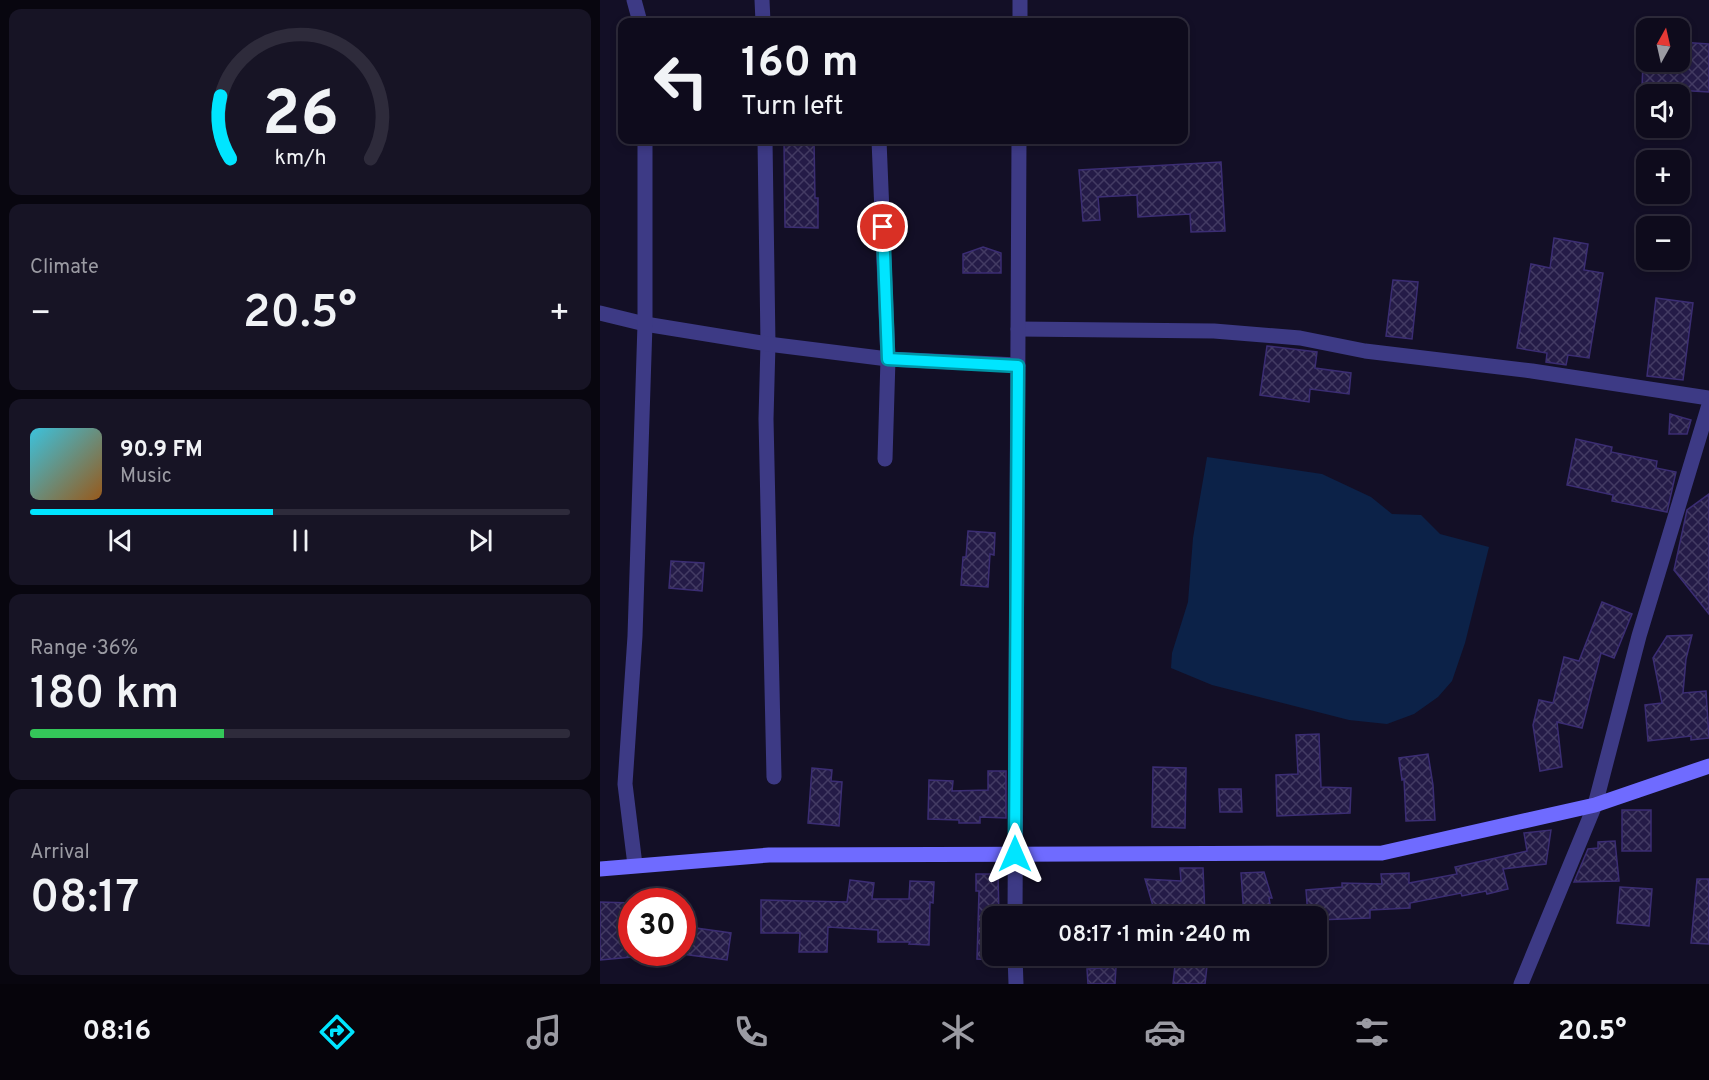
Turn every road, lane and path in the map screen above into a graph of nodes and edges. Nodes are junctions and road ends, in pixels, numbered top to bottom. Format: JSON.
{"nodes":[{"id":1,"x":634,"y":0,"type":"edge"},
{"id":2,"x":762,"y":0,"type":"edge"},
{"id":3,"x":1020,"y":0,"type":"edge"},
{"id":4,"x":639,"y":18,"type":"edge"},
{"id":5,"x":763,"y":18,"type":"edge"},
{"id":6,"x":1020,"y":18,"type":"edge"},
{"id":7,"x":645,"y":144,"type":"edge"},
{"id":8,"x":765,"y":144,"type":"edge"},
{"id":9,"x":879,"y":144,"type":"edge"},
{"id":10,"x":1019,"y":144,"type":"edge"},
{"id":11,"x":600,"y":313,"type":"edge"},
{"id":12,"x":645,"y":324,"type":"junction"},
{"id":13,"x":1018,"y":329,"type":"junction"},
{"id":14,"x":768,"y":344,"type":"junction"},
{"id":15,"x":888,"y":359,"type":"junction"},
{"id":16,"x":1018,"y":366,"type":"junction"},
{"id":17,"x":1709,"y":398,"type":"edge"},
{"id":18,"x":1709,"y":405,"type":"edge"},
{"id":19,"x":885,"y":459,"type":"dead end"},
{"id":20,"x":1709,"y":766,"type":"edge"},
{"id":21,"x":774,"y":777,"type":"dead end"},
{"id":22,"x":1595,"y":805,"type":"junction"},
{"id":23,"x":1015,"y":854,"type":"junction"},
{"id":24,"x":635,"y":865,"type":"junction"},
{"id":25,"x":600,"y":869,"type":"edge"},
{"id":26,"x":1015,"y":906,"type":"edge"},
{"id":27,"x":1015,"y":966,"type":"edge"},
{"id":28,"x":1016,"y":984,"type":"edge"},
{"id":29,"x":1521,"y":984,"type":"edge"}],
"edges":[{"from":1,"to":4,"type":"street"},
{"from":2,"to":5,"type":"street"},
{"from":3,"to":6,"type":"street"},
{"from":7,"to":12,"type":"street"},
{"from":8,"to":14,"type":"street"},
{"from":9,"to":15,"type":"street"},
{"from":10,"to":13,"type":"street"},
{"from":11,"to":12,"type":"street"},
{"from":12,"to":14,"type":"street"},
{"from":12,"to":24,"type":"street"},
{"from":13,"to":16,"type":"street"},
{"from":13,"to":17,"type":"street"},
{"from":14,"to":15,"type":"street"},
{"from":14,"to":21,"type":"street"},
{"from":15,"to":16,"type":"street"},
{"from":15,"to":19,"type":"street"},
{"from":16,"to":23,"type":"street"},
{"from":18,"to":22,"type":"street"},
{"from":20,"to":22,"type":"main road"},
{"from":22,"to":23,"type":"main road"},
{"from":22,"to":29,"type":"street"},
{"from":23,"to":24,"type":"main road"},
{"from":23,"to":26,"type":"street"},
{"from":24,"to":25,"type":"main road"},
{"from":27,"to":28,"type":"street"}]}
